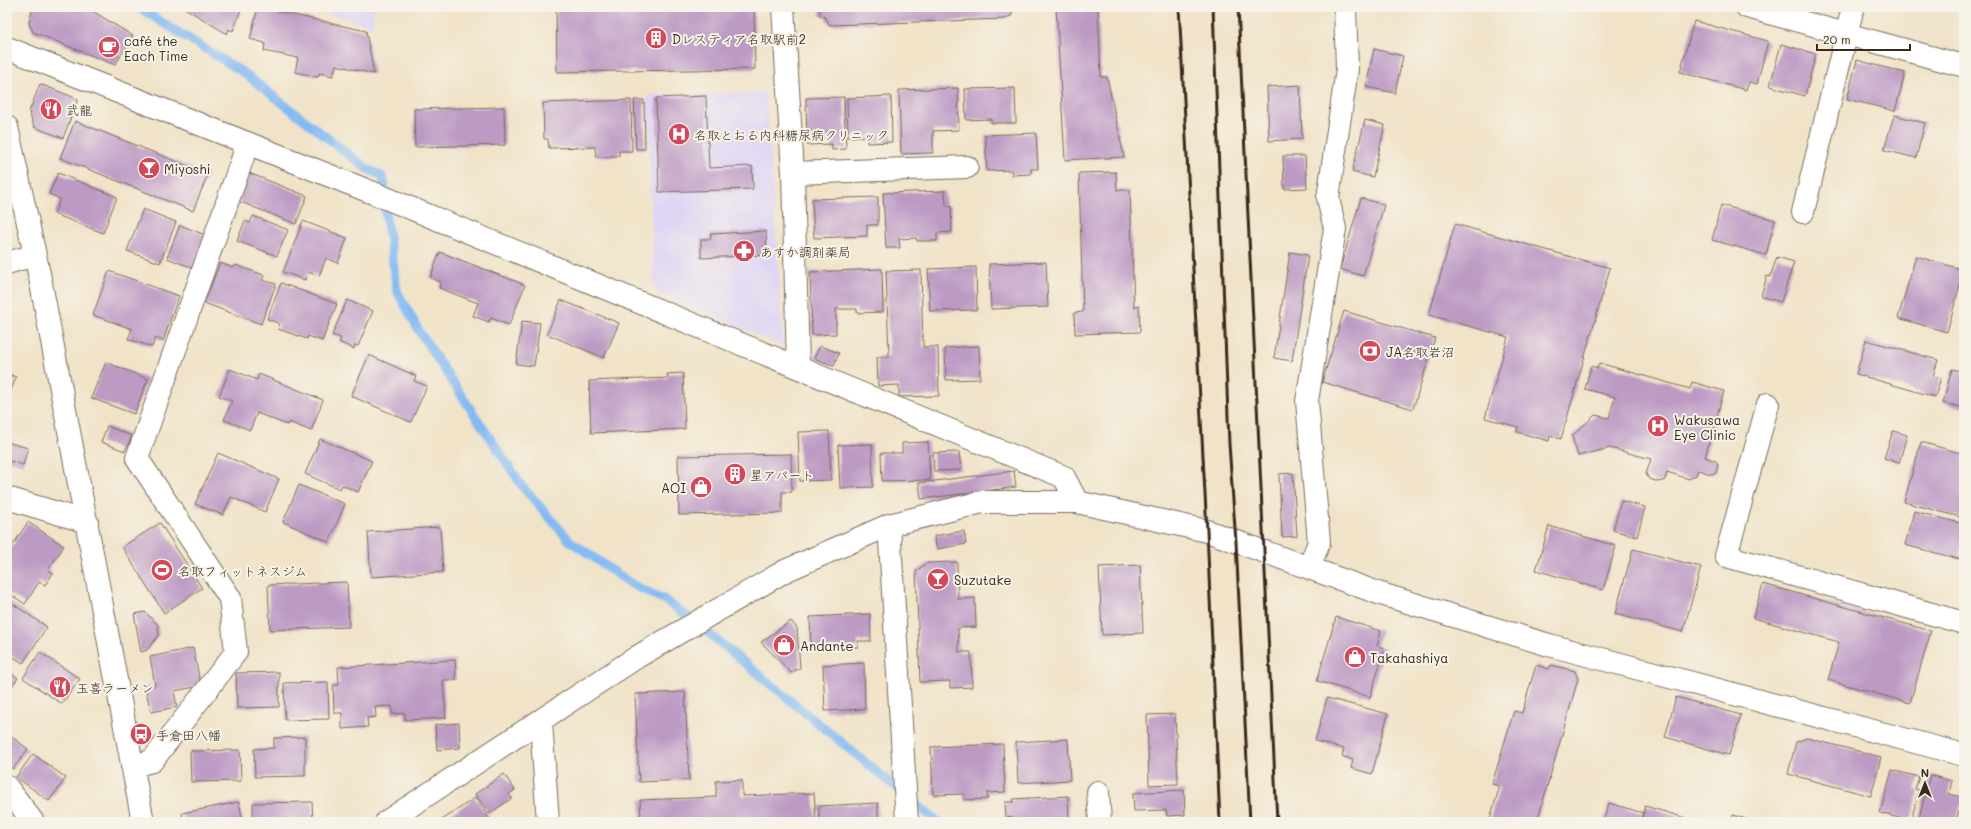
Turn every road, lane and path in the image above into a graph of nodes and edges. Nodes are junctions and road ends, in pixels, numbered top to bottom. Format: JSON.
{"nodes":[{"id":1,"x":783,"y":7,"type":"edge"},
{"id":2,"x":1345,"y":7,"type":"edge"},
{"id":3,"x":1747,"y":7,"type":"edge"},
{"id":4,"x":1854,"y":7,"type":"edge"},
{"id":5,"x":1846,"y":35,"type":"junction"},
{"id":6,"x":7,"y":48,"type":"edge"},
{"id":7,"x":1964,"y":66,"type":"edge"},
{"id":8,"x":7,"y":127,"type":"edge"},
{"id":9,"x":248,"y":143,"type":"junction"},
{"id":10,"x":967,"y":167,"type":"dead end"},
{"id":11,"x":792,"y":173,"type":"junction"},
{"id":12,"x":1803,"y":212,"type":"dead end"},
{"id":13,"x":35,"y":255,"type":"junction"},
{"id":14,"x":7,"y":262,"type":"edge"},
{"id":15,"x":798,"y":367,"type":"junction"},
{"id":16,"x":1768,"y":404,"type":"dead end"},
{"id":17,"x":7,"y":498,"type":"edge"},
{"id":18,"x":1077,"y":502,"type":"junction"},
{"id":19,"x":87,"y":522,"type":"junction"},
{"id":20,"x":889,"y":525,"type":"junction"},
{"id":21,"x":1308,"y":568,"type":"junction"},
{"id":22,"x":1964,"y":623,"type":"edge"},
{"id":23,"x":541,"y":722,"type":"junction"},
{"id":24,"x":1964,"y":755,"type":"edge"},
{"id":25,"x":132,"y":766,"type":"junction"},
{"id":26,"x":7,"y":787,"type":"edge"},
{"id":27,"x":1098,"y":792,"type":"dead end"},
{"id":28,"x":33,"y":822,"type":"edge"},
{"id":29,"x":143,"y":822,"type":"edge"},
{"id":30,"x":386,"y":822,"type":"edge"},
{"id":31,"x":548,"y":822,"type":"edge"},
{"id":32,"x":907,"y":822,"type":"edge"},
{"id":33,"x":1100,"y":822,"type":"edge"}],
"edges":[{"from":1,"to":11,"type":"street"},
{"from":2,"to":21,"type":"street"},
{"from":3,"to":5,"type":"street"},
{"from":4,"to":5,"type":"street"},
{"from":5,"to":7,"type":"street"},
{"from":5,"to":12,"type":"street"},
{"from":6,"to":9,"type":"street"},
{"from":8,"to":13,"type":"street"},
{"from":9,"to":15,"type":"street"},
{"from":9,"to":25,"type":"street"},
{"from":10,"to":11,"type":"street"},
{"from":11,"to":15,"type":"street"},
{"from":13,"to":14,"type":"street"},
{"from":13,"to":19,"type":"street"},
{"from":15,"to":18,"type":"street"},
{"from":16,"to":22,"type":"street"},
{"from":17,"to":19,"type":"street"},
{"from":18,"to":20,"type":"street"},
{"from":18,"to":21,"type":"street"},
{"from":19,"to":25,"type":"street"},
{"from":20,"to":23,"type":"street"},
{"from":20,"to":32,"type":"street"},
{"from":21,"to":24,"type":"street"},
{"from":23,"to":30,"type":"street"},
{"from":23,"to":31,"type":"street"},
{"from":25,"to":29,"type":"street"},
{"from":26,"to":28,"type":"street"},
{"from":27,"to":33,"type":"street"}]}
